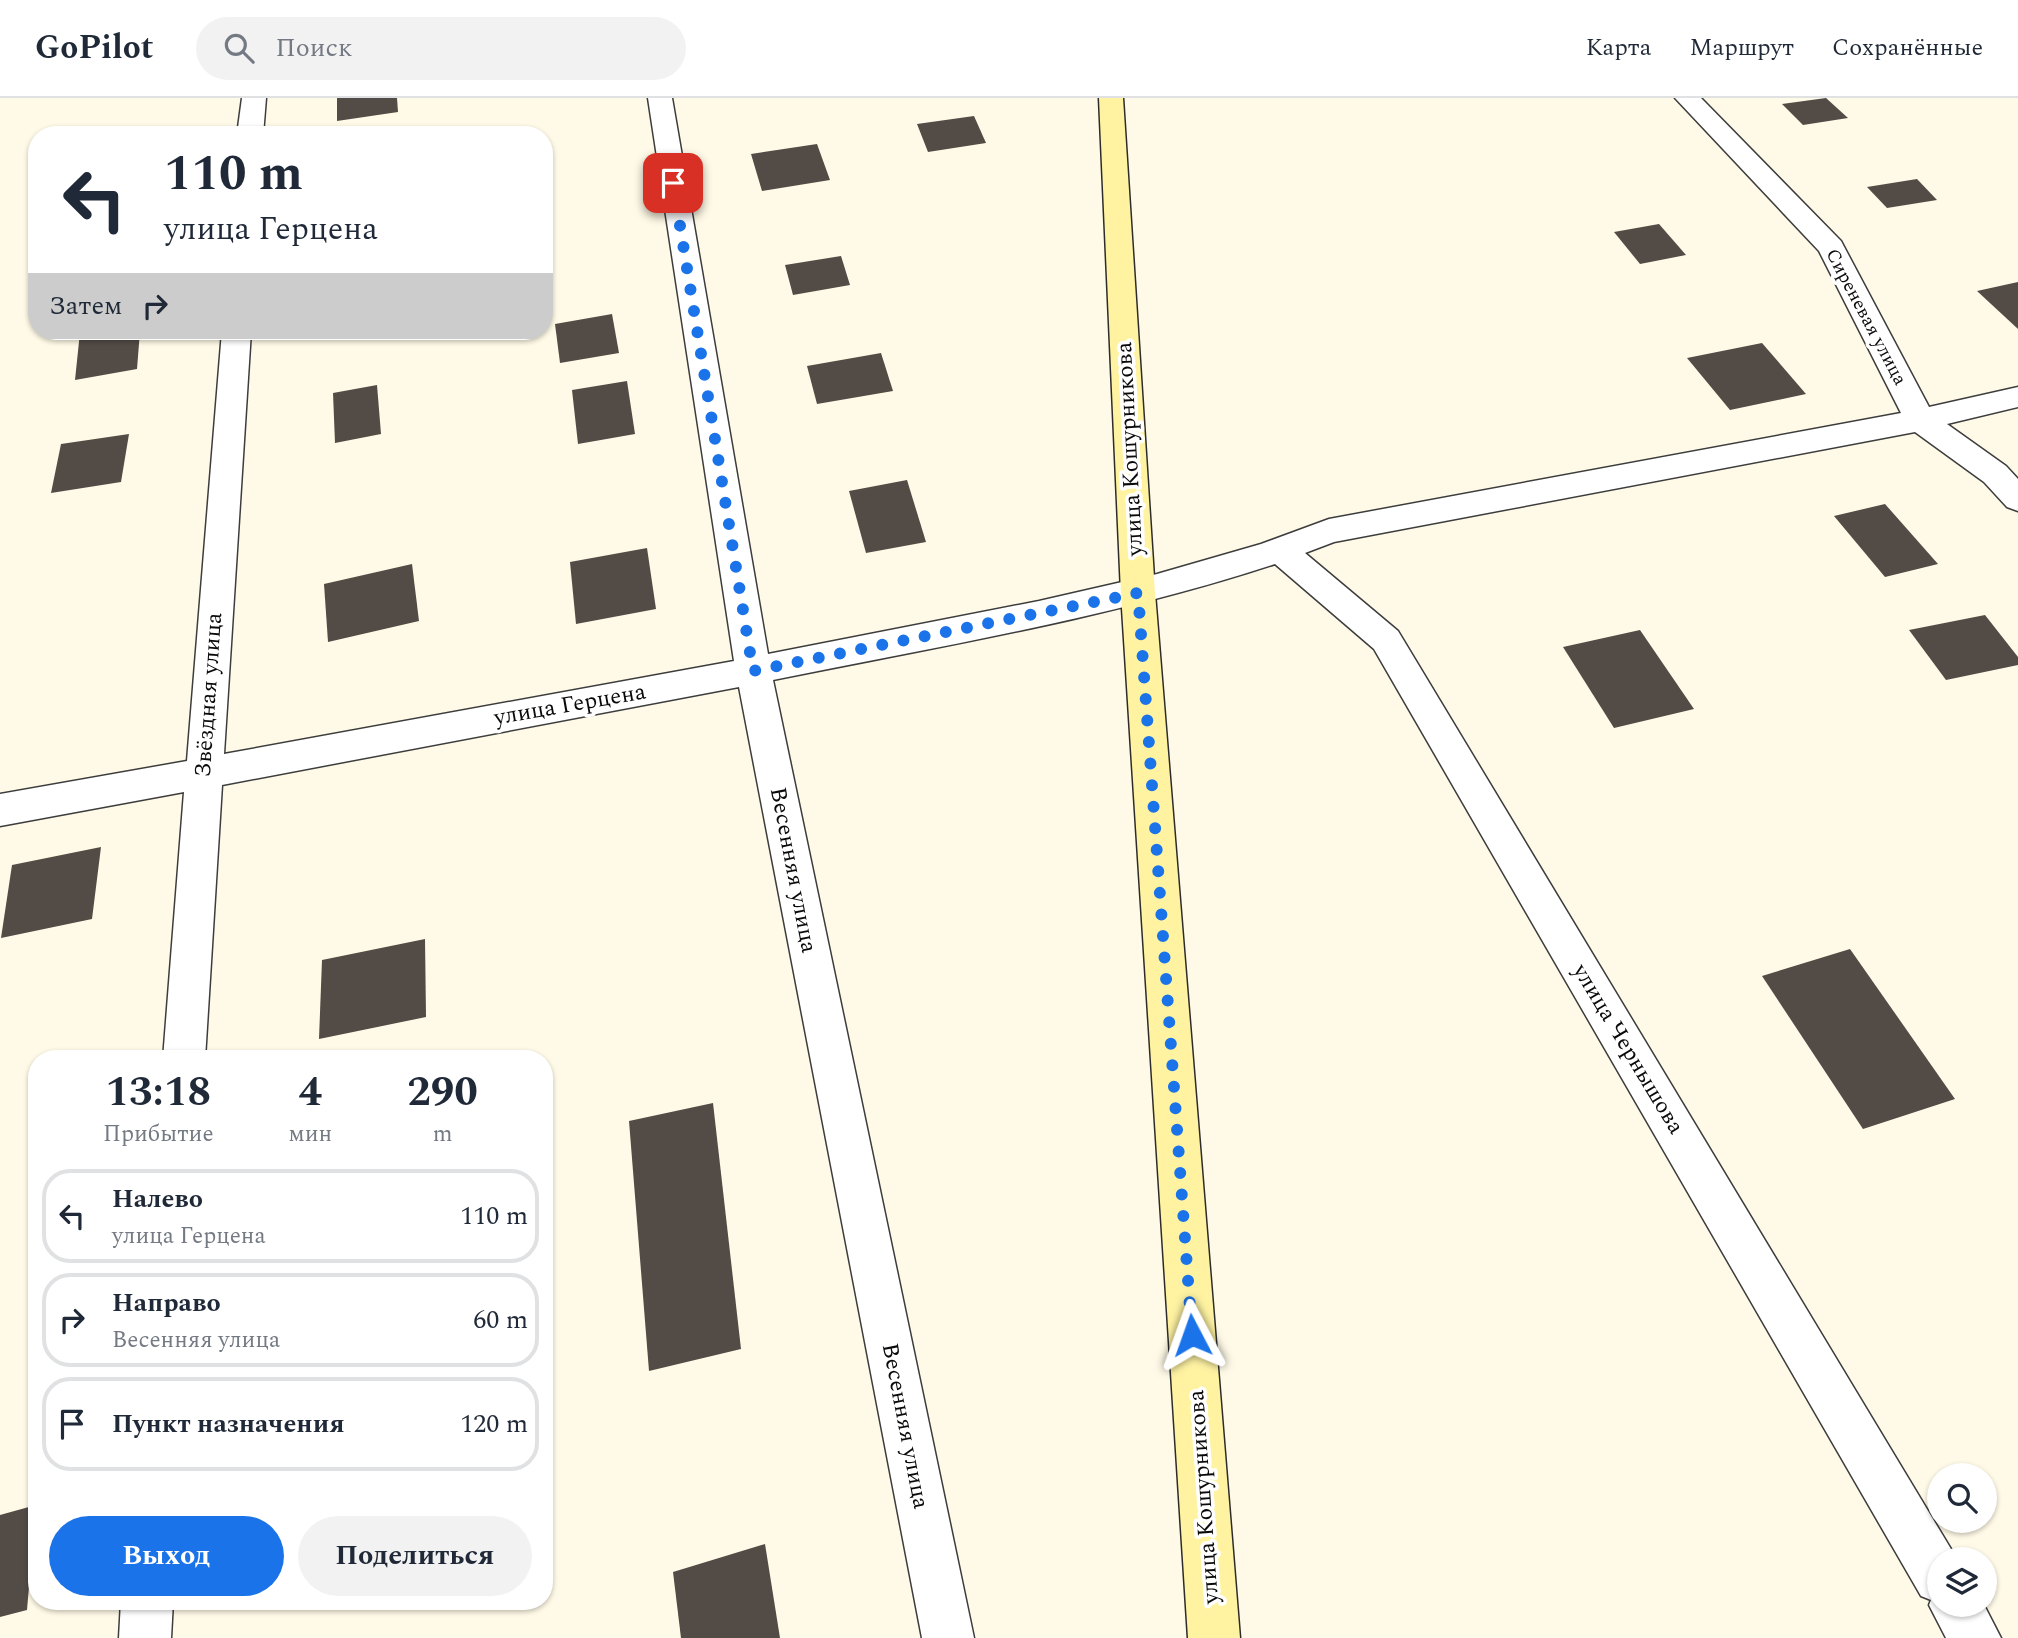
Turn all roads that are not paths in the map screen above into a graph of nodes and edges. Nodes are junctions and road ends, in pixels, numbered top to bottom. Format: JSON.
{"nodes":[{"id":1,"x":254,"y":98,"type":"edge"},
{"id":2,"x":660,"y":98,"type":"edge"},
{"id":3,"x":1111,"y":98,"type":"edge"},
{"id":4,"x":1687,"y":98,"type":"edge"},
{"id":5,"x":251,"y":126,"type":"edge"},
{"id":6,"x":235,"y":340,"type":"edge"},
{"id":7,"x":2018,"y":397,"type":"edge"},
{"id":8,"x":1920,"y":421,"type":"junction"},
{"id":9,"x":2018,"y":499,"type":"edge"},
{"id":10,"x":1281,"y":551,"type":"junction"},
{"id":11,"x":1138,"y":593,"type":"junction"},
{"id":12,"x":753,"y":671,"type":"junction"},
{"id":13,"x":204,"y":773,"type":"junction"},
{"id":14,"x":0,"y":810,"type":"edge"},
{"id":15,"x":185,"y":1050,"type":"edge"},
{"id":16,"x":1927,"y":1558,"type":"edge"},
{"id":17,"x":147,"y":1610,"type":"edge"},
{"id":18,"x":1962,"y":1617,"type":"edge"},
{"id":19,"x":145,"y":1638,"type":"edge"},
{"id":20,"x":947,"y":1638,"type":"edge"},
{"id":21,"x":1214,"y":1638,"type":"edge"},
{"id":22,"x":1975,"y":1638,"type":"edge"}],
"edges":[{"from":1,"to":5,"type":"street"},
{"from":2,"to":12,"type":"street","name":"Весенняя улица"},
{"from":3,"to":11,"type":"main road","name":"улица Кошурникова"},
{"from":4,"to":8,"type":"street","name":"Сиреневая улица"},
{"from":6,"to":13,"type":"street","name":"Звёздная улица"},
{"from":7,"to":8,"type":"street","name":"улица Герцена"},
{"from":8,"to":9,"type":"street","name":"Сиреневая улица"},
{"from":8,"to":10,"type":"street","name":"улица Герцена"},
{"from":10,"to":11,"type":"street","name":"улица Герцена"},
{"from":10,"to":16,"type":"street","name":"улица Чернышова"},
{"from":11,"to":12,"type":"street","name":"улица Герцена"},
{"from":11,"to":21,"type":"main road","name":"улица Кошурникова"},
{"from":12,"to":13,"type":"street","name":"улица Герцена"},
{"from":12,"to":20,"type":"street","name":"Весенняя улица"},
{"from":13,"to":14,"type":"street","name":"улица Герцена"},
{"from":13,"to":15,"type":"street","name":"Звёздная улица"},
{"from":17,"to":19,"type":"street"},
{"from":18,"to":22,"type":"street"}]}
